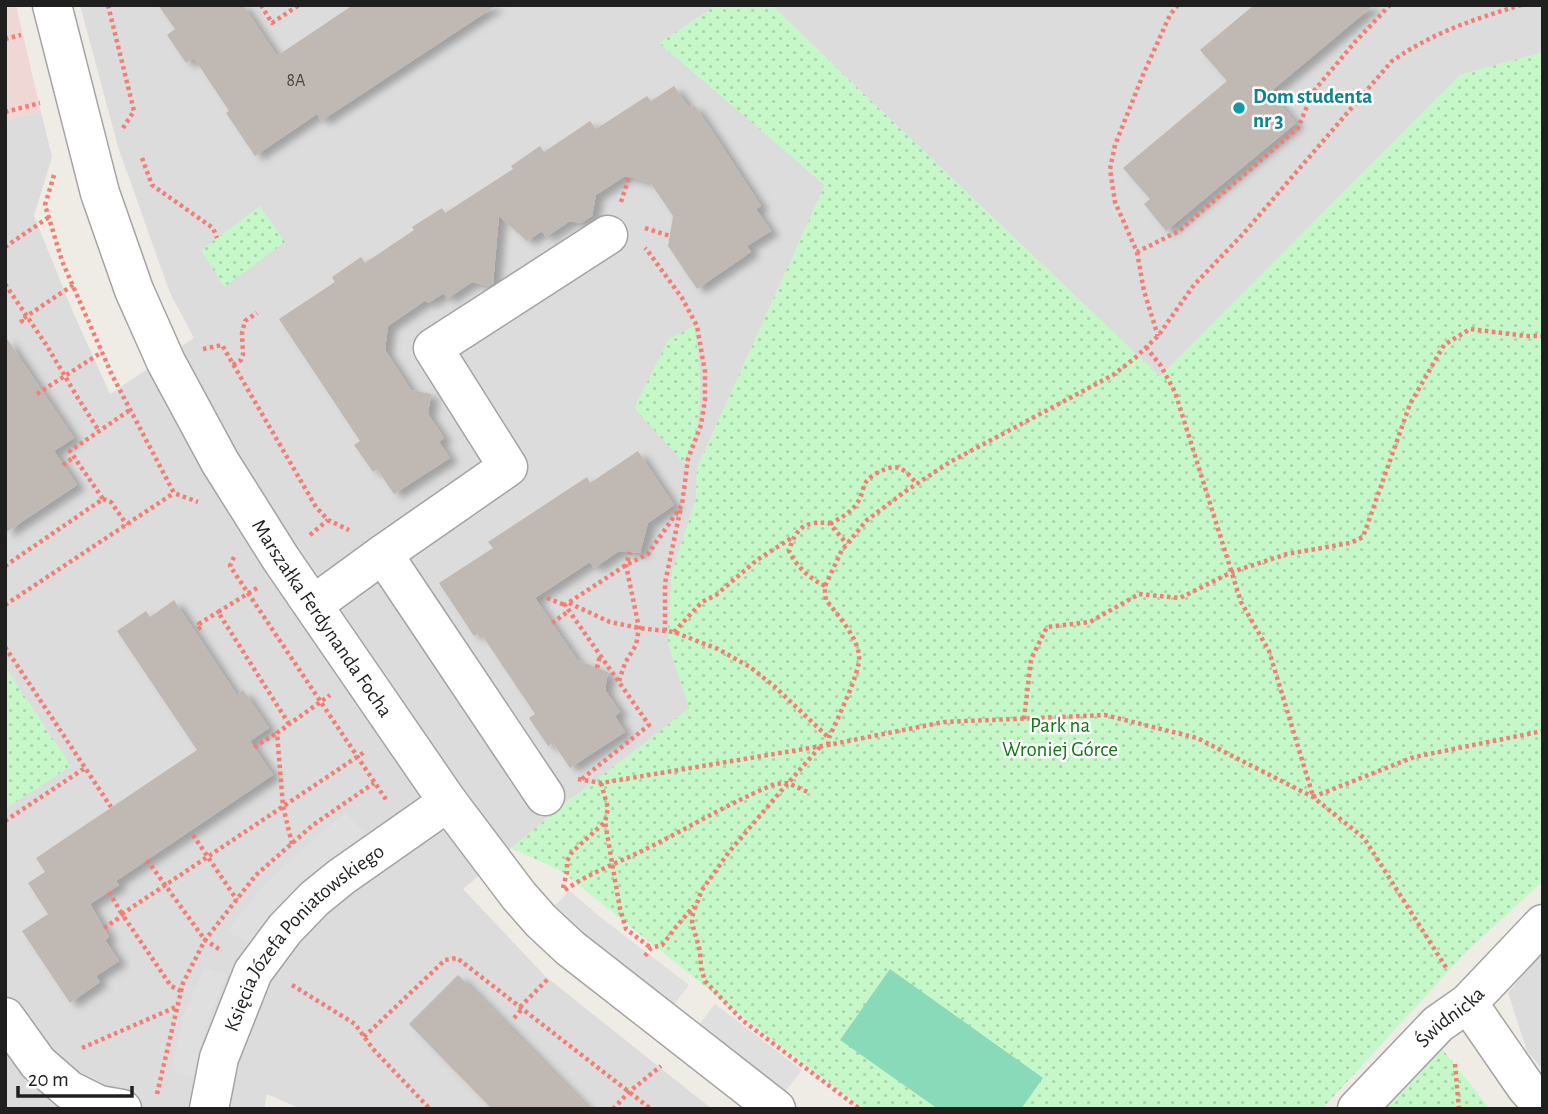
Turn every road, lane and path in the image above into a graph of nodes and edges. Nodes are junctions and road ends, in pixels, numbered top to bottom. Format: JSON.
{"nodes":[{"id":1,"x":52,"y":5,"type":"edge"},
{"id":2,"x":261,"y":5,"type":"edge"},
{"id":3,"x":299,"y":5,"type":"edge"},
{"id":4,"x":1178,"y":5,"type":"edge"},
{"id":5,"x":1390,"y":5,"type":"edge"},
{"id":6,"x":1521,"y":5,"type":"edge"},
{"id":7,"x":27,"y":34,"type":"dead end"},
{"id":8,"x":5,"y":38,"type":"edge"},
{"id":9,"x":44,"y":102,"type":"dead end"},
{"id":10,"x":5,"y":112,"type":"edge"},
{"id":11,"x":142,"y":158,"type":"dead end"},
{"id":12,"x":56,"y":169,"type":"dead end"},
{"id":13,"x":49,"y":217,"type":"junction"},
{"id":14,"x":608,"y":235,"type":"joint"},
{"id":15,"x":217,"y":238,"type":"dead end"},
{"id":16,"x":5,"y":247,"type":"edge"},
{"id":17,"x":1137,"y":252,"type":"junction"},
{"id":18,"x":5,"y":284,"type":"edge"},
{"id":19,"x":73,"y":285,"type":"junction"},
{"id":20,"x":257,"y":313,"type":"dead end"},
{"id":21,"x":27,"y":316,"type":"junction"},
{"id":22,"x":20,"y":322,"type":"dead end"},
{"id":23,"x":1158,"y":336,"type":"junction"},
{"id":24,"x":1543,"y":336,"type":"edge"},
{"id":25,"x":1146,"y":347,"type":"junction"},
{"id":26,"x":199,"y":350,"type":"dead end"},
{"id":27,"x":102,"y":352,"type":"junction"},
{"id":28,"x":233,"y":365,"type":"junction"},
{"id":29,"x":64,"y":376,"type":"junction"},
{"id":30,"x":37,"y":394,"type":"dead end"},
{"id":31,"x":130,"y":410,"type":"junction"},
{"id":32,"x":99,"y":431,"type":"junction"},
{"id":33,"x":74,"y":457,"type":"junction"},
{"id":34,"x":63,"y":465,"type":"dead end"},
{"id":35,"x":917,"y":484,"type":"junction"},
{"id":36,"x":174,"y":493,"type":"junction"},
{"id":37,"x":103,"y":499,"type":"junction"},
{"id":38,"x":198,"y":502,"type":"dead end"},
{"id":39,"x":682,"y":505,"type":"junction"},
{"id":40,"x":830,"y":524,"type":"junction"},
{"id":41,"x":127,"y":525,"type":"junction"},
{"id":42,"x":793,"y":537,"type":"junction"},
{"id":43,"x":847,"y":544,"type":"junction"},
{"id":44,"x":630,"y":552,"type":"dead end"},
{"id":45,"x":383,"y":554,"type":"junction"},
{"id":46,"x":5,"y":556,"type":"edge"},
{"id":47,"x":7,"y":565,"type":"edge"},
{"id":48,"x":625,"y":565,"type":"junction"},
{"id":49,"x":230,"y":566,"type":"dead end"},
{"id":50,"x":1232,"y":572,"type":"junction"},
{"id":51,"x":825,"y":586,"type":"junction"},
{"id":52,"x":248,"y":594,"type":"junction"},
{"id":53,"x":547,"y":598,"type":"dead end"},
{"id":54,"x":567,"y":604,"type":"junction"},
{"id":55,"x":5,"y":606,"type":"edge"},
{"id":56,"x":313,"y":606,"type":"junction"},
{"id":57,"x":569,"y":611,"type":"junction"},
{"id":58,"x":218,"y":612,"type":"junction"},
{"id":59,"x":552,"y":623,"type":"dead end"},
{"id":60,"x":639,"y":628,"type":"junction"},
{"id":61,"x":198,"y":629,"type":"dead end"},
{"id":62,"x":665,"y":631,"type":"junction"},
{"id":63,"x":674,"y":632,"type":"junction"},
{"id":64,"x":5,"y":648,"type":"edge"},
{"id":65,"x":600,"y":655,"type":"junction"},
{"id":66,"x":597,"y":668,"type":"dead end"},
{"id":67,"x":360,"y":675,"type":"junction"},
{"id":68,"x":618,"y":682,"type":"junction"},
{"id":69,"x":320,"y":702,"type":"junction"},
{"id":70,"x":1024,"y":719,"type":"junction"},
{"id":71,"x":289,"y":724,"type":"junction"},
{"id":72,"x":398,"y":729,"type":"junction"},
{"id":73,"x":1543,"y":731,"type":"edge"},
{"id":74,"x":277,"y":733,"type":"junction"},
{"id":75,"x":829,"y":738,"type":"junction"},
{"id":76,"x":828,"y":745,"type":"junction"},
{"id":77,"x":821,"y":746,"type":"junction"},
{"id":78,"x":254,"y":747,"type":"dead end"},
{"id":79,"x":356,"y":758,"type":"junction"},
{"id":80,"x":85,"y":768,"type":"junction"},
{"id":81,"x":580,"y":780,"type":"junction"},
{"id":82,"x":374,"y":783,"type":"dead end"},
{"id":83,"x":601,"y":783,"type":"junction"},
{"id":84,"x":788,"y":783,"type":"junction"},
{"id":85,"x":810,"y":793,"type":"dead end"},
{"id":86,"x":545,"y":796,"type":"joint"},
{"id":87,"x":1313,"y":797,"type":"junction"},
{"id":88,"x":447,"y":802,"type":"junction"},
{"id":89,"x":283,"y":806,"type":"junction"},
{"id":90,"x":111,"y":807,"type":"dead end"},
{"id":91,"x":5,"y":821,"type":"edge"},
{"id":92,"x":605,"y":822,"type":"junction"},
{"id":93,"x":193,"y":835,"type":"dead end"},
{"id":94,"x":292,"y":844,"type":"dead end"},
{"id":95,"x":207,"y":858,"type":"junction"},
{"id":96,"x":147,"y":860,"type":"dead end"},
{"id":97,"x":613,"y":864,"type":"junction"},
{"id":98,"x":166,"y":886,"type":"junction"},
{"id":99,"x":109,"y":892,"type":"dead end"},
{"id":100,"x":237,"y":900,"type":"dead end"},
{"id":101,"x":697,"y":903,"type":"junction"},
{"id":102,"x":123,"y":914,"type":"junction"},
{"id":103,"x":1543,"y":924,"type":"edge"},
{"id":104,"x":104,"y":928,"type":"dead end"},
{"id":105,"x":651,"y":948,"type":"junction"},
{"id":106,"x":556,"y":971,"type":"dead end"},
{"id":107,"x":253,"y":972,"type":"junction"},
{"id":108,"x":293,"y":985,"type":"dead end"},
{"id":109,"x":620,"y":987,"type":"junction"},
{"id":110,"x":181,"y":991,"type":"dead end"},
{"id":111,"x":1468,"y":1003,"type":"junction"},
{"id":112,"x":177,"y":1007,"type":"dead end"},
{"id":113,"x":521,"y":1008,"type":"junction"},
{"id":114,"x":5,"y":1017,"type":"edge"},
{"id":115,"x":514,"y":1018,"type":"dead end"},
{"id":116,"x":364,"y":1037,"type":"junction"},
{"id":117,"x":1454,"y":1058,"type":"dead end"},
{"id":118,"x":36,"y":1060,"type":"junction"},
{"id":119,"x":667,"y":1061,"type":"dead end"},
{"id":120,"x":629,"y":1092,"type":"junction"},
{"id":121,"x":1543,"y":1106,"type":"edge"},
{"id":122,"x":122,"y":1109,"type":"edge"},
{"id":123,"x":209,"y":1109,"type":"edge"},
{"id":124,"x":430,"y":1109,"type":"edge"},
{"id":125,"x":613,"y":1109,"type":"edge"},
{"id":126,"x":651,"y":1109,"type":"edge"},
{"id":127,"x":776,"y":1109,"type":"edge"},
{"id":128,"x":860,"y":1109,"type":"edge"},
{"id":129,"x":1357,"y":1109,"type":"edge"},
{"id":130,"x":1459,"y":1109,"type":"edge"}],
"edges":[{"from":1,"to":56,"type":"street","name":"Marszałka Ferdynanda Focha"},
{"from":2,"to":3,"type":"path"},
{"from":4,"to":17,"type":"path"},
{"from":5,"to":17,"type":"path"},
{"from":6,"to":23,"type":"path"},
{"from":7,"to":8,"type":"path"},
{"from":9,"to":10,"type":"path"},
{"from":11,"to":15,"type":"path"},
{"from":12,"to":13,"type":"path"},
{"from":13,"to":16,"type":"path"},
{"from":13,"to":19,"type":"path"},
{"from":14,"to":39,"type":"path"},
{"from":14,"to":45,"type":"street"},
{"from":17,"to":23,"type":"path"},
{"from":18,"to":21,"type":"path"},
{"from":19,"to":21,"type":"path"},
{"from":19,"to":27,"type":"path"},
{"from":20,"to":28,"type":"path"},
{"from":21,"to":22,"type":"path"},
{"from":21,"to":29,"type":"path"},
{"from":23,"to":25,"type":"path"},
{"from":24,"to":50,"type":"path"},
{"from":25,"to":35,"type":"path"},
{"from":25,"to":50,"type":"path"},
{"from":26,"to":28,"type":"path"},
{"from":27,"to":29,"type":"path"},
{"from":27,"to":31,"type":"path"},
{"from":28,"to":45,"type":"path"},
{"from":29,"to":30,"type":"path"},
{"from":29,"to":32,"type":"path"},
{"from":31,"to":32,"type":"path"},
{"from":31,"to":36,"type":"path"},
{"from":32,"to":33,"type":"path"},
{"from":33,"to":34,"type":"path"},
{"from":33,"to":37,"type":"path"},
{"from":35,"to":40,"type":"path"},
{"from":35,"to":43,"type":"path"},
{"from":36,"to":38,"type":"path"},
{"from":36,"to":41,"type":"path"},
{"from":37,"to":41,"type":"path"},
{"from":37,"to":47,"type":"path"},
{"from":39,"to":48,"type":"path"},
{"from":39,"to":62,"type":"path"},
{"from":40,"to":42,"type":"path"},
{"from":40,"to":43,"type":"path"},
{"from":41,"to":55,"type":"path"},
{"from":42,"to":51,"type":"path"},
{"from":42,"to":63,"type":"path"},
{"from":43,"to":51,"type":"path"},
{"from":44,"to":48,"type":"path"},
{"from":45,"to":56,"type":"street"},
{"from":45,"to":86,"type":"street"},
{"from":46,"to":47,"type":"path"},
{"from":48,"to":54,"type":"path"},
{"from":48,"to":60,"type":"path"},
{"from":49,"to":52,"type":"path"},
{"from":50,"to":70,"type":"path"},
{"from":50,"to":87,"type":"path"},
{"from":51,"to":75,"type":"path"},
{"from":52,"to":58,"type":"path"},
{"from":52,"to":69,"type":"path"},
{"from":53,"to":54,"type":"path"},
{"from":54,"to":57,"type":"path"},
{"from":54,"to":60,"type":"path"},
{"from":56,"to":67,"type":"street","name":"Marszałka Ferdynanda Focha"},
{"from":57,"to":59,"type":"path"},
{"from":57,"to":65,"type":"path"},
{"from":58,"to":61,"type":"path"},
{"from":58,"to":71,"type":"path"},
{"from":60,"to":62,"type":"path"},
{"from":60,"to":68,"type":"path"},
{"from":62,"to":63,"type":"path"},
{"from":63,"to":75,"type":"path"},
{"from":64,"to":80,"type":"path"},
{"from":65,"to":66,"type":"path"},
{"from":65,"to":68,"type":"path"},
{"from":67,"to":69,"type":"path"},
{"from":67,"to":72,"type":"street","name":"Marszałka Ferdynanda Focha"},
{"from":68,"to":81,"type":"path"},
{"from":69,"to":71,"type":"path"},
{"from":69,"to":79,"type":"path"},
{"from":70,"to":76,"type":"path"},
{"from":70,"to":87,"type":"path"},
{"from":71,"to":74,"type":"path"},
{"from":72,"to":79,"type":"path"},
{"from":72,"to":88,"type":"street","name":"Marszałka Ferdynanda Focha"},
{"from":73,"to":87,"type":"path"},
{"from":74,"to":78,"type":"path"},
{"from":74,"to":89,"type":"path"},
{"from":75,"to":76,"type":"path"},
{"from":76,"to":77,"type":"path"},
{"from":77,"to":83,"type":"path"},
{"from":77,"to":84,"type":"path"},
{"from":79,"to":82,"type":"path"},
{"from":79,"to":89,"type":"path"},
{"from":80,"to":90,"type":"path"},
{"from":80,"to":91,"type":"path"},
{"from":81,"to":83,"type":"path"},
{"from":81,"to":86,"type":"path"},
{"from":83,"to":92,"type":"path"},
{"from":84,"to":85,"type":"path"},
{"from":84,"to":97,"type":"path"},
{"from":84,"to":101,"type":"path"},
{"from":87,"to":111,"type":"path"},
{"from":88,"to":107,"type":"street","name":"Księcia Józefa Poniatowskiego"},
{"from":88,"to":109,"type":"street","name":"Marszałka Ferdynanda Focha"},
{"from":89,"to":94,"type":"path"},
{"from":89,"to":95,"type":"path"},
{"from":92,"to":97,"type":"path"},
{"from":92,"to":97,"type":"path"},
{"from":93,"to":95,"type":"path"},
{"from":95,"to":98,"type":"path"},
{"from":95,"to":100,"type":"path"},
{"from":96,"to":98,"type":"path"},
{"from":97,"to":105,"type":"path"},
{"from":98,"to":102,"type":"path"},
{"from":98,"to":107,"type":"path"},
{"from":99,"to":102,"type":"path"},
{"from":101,"to":105,"type":"path"},
{"from":101,"to":128,"type":"path"},
{"from":102,"to":104,"type":"path"},
{"from":102,"to":110,"type":"path"},
{"from":103,"to":111,"type":"street","name":"Świdnicka"},
{"from":105,"to":109,"type":"path"},
{"from":106,"to":113,"type":"path"},
{"from":107,"to":123,"type":"street","name":"Księcia Józefa Poniatowskiego"},
{"from":108,"to":116,"type":"path"},
{"from":109,"to":127,"type":"street","name":"Marszałka Ferdynanda Focha"},
{"from":111,"to":121,"type":"street"},
{"from":111,"to":129,"type":"street","name":"Świdnicka"},
{"from":112,"to":118,"type":"path"},
{"from":113,"to":115,"type":"path"},
{"from":113,"to":116,"type":"path"},
{"from":113,"to":120,"type":"path"},
{"from":114,"to":118,"type":"street"},
{"from":116,"to":124,"type":"path"},
{"from":117,"to":130,"type":"path"},
{"from":118,"to":122,"type":"street"},
{"from":119,"to":120,"type":"path"},
{"from":120,"to":125,"type":"path"},
{"from":120,"to":126,"type":"path"}]}
